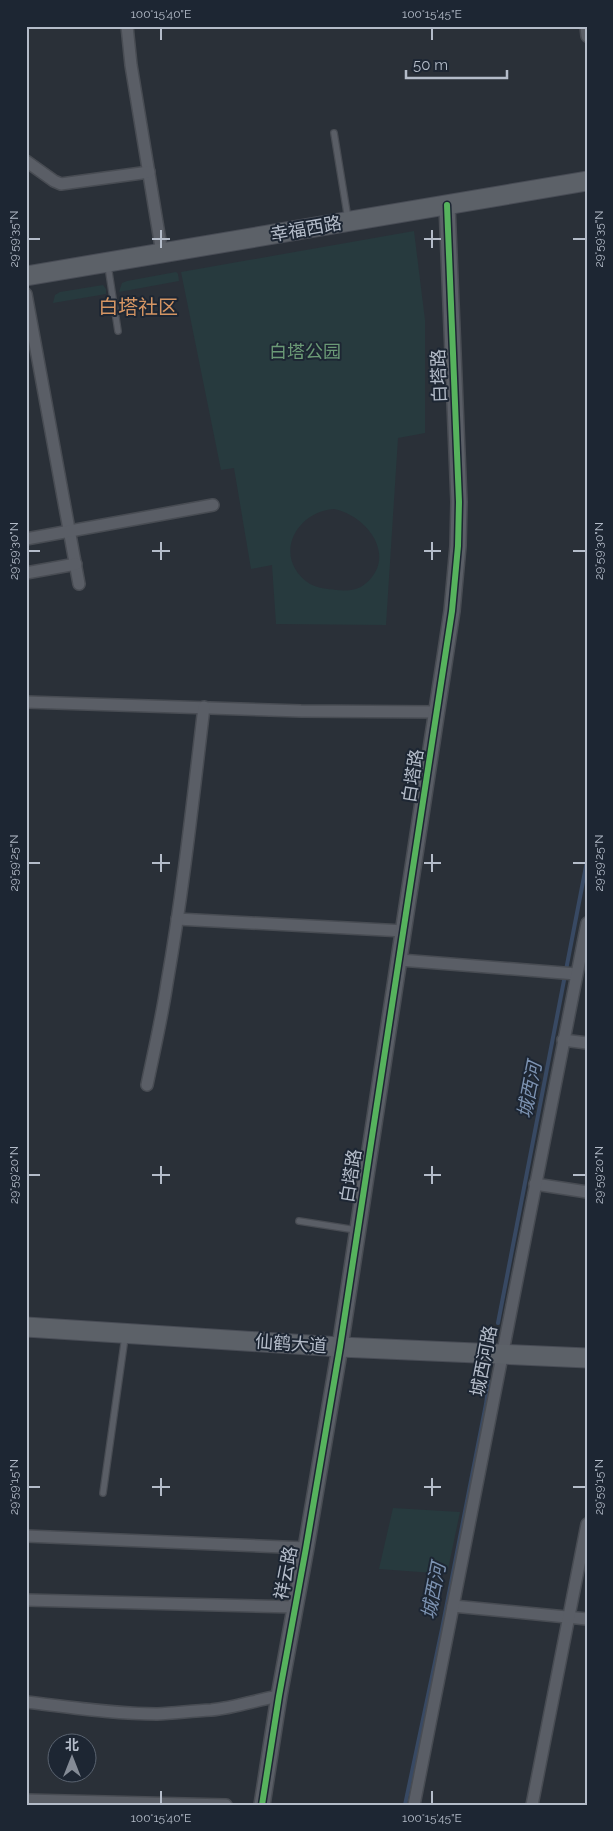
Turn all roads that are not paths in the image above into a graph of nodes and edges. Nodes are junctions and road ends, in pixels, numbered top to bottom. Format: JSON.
{"nodes":[{"id":1,"x":127,"y":26,"type":"edge"},
{"id":2,"x":586,"y":26,"type":"edge"},
{"id":3,"x":587,"y":36,"type":"edge"},
{"id":4,"x":334,"y":133,"type":"dead end"},
{"id":5,"x":26,"y":161,"type":"edge"},
{"id":6,"x":149,"y":172,"type":"junction"},
{"id":7,"x":587,"y":181,"type":"edge"},
{"id":8,"x":447,"y":205,"type":"junction"},
{"id":9,"x":348,"y":221,"type":"junction"},
{"id":10,"x":162,"y":253,"type":"junction"},
{"id":11,"x":107,"y":262,"type":"junction"},
{"id":12,"x":26,"y":276,"type":"edge"},
{"id":13,"x":26,"y":294,"type":"edge"},
{"id":14,"x":118,"y":331,"type":"dead end"},
{"id":15,"x":213,"y":505,"type":"dead end"},
{"id":16,"x":70,"y":531,"type":"junction"},
{"id":17,"x":26,"y":539,"type":"edge"},
{"id":18,"x":76,"y":564,"type":"junction"},
{"id":19,"x":26,"y":573,"type":"edge"},
{"id":20,"x":80,"y":584,"type":"dead end"},
{"id":21,"x":26,"y":702,"type":"edge"},
{"id":22,"x":204,"y":707,"type":"junction"},
{"id":23,"x":438,"y":712,"type":"junction"},
{"id":24,"x":177,"y":918,"type":"junction"},
{"id":25,"x":587,"y":923,"type":"edge"},
{"id":26,"x":404,"y":931,"type":"junction"},
{"id":27,"x":400,"y":960,"type":"junction"},
{"id":28,"x":568,"y":974,"type":"junction"},
{"id":29,"x":563,"y":1040,"type":"junction"},
{"id":30,"x":587,"y":1043,"type":"edge"},
{"id":31,"x":147,"y":1084,"type":"dead end"},
{"id":32,"x":535,"y":1184,"type":"junction"},
{"id":33,"x":587,"y":1192,"type":"edge"},
{"id":34,"x":299,"y":1221,"type":"dead end"},
{"id":35,"x":358,"y":1230,"type":"junction"},
{"id":36,"x":26,"y":1327,"type":"edge"},
{"id":37,"x":126,"y":1333,"type":"junction"},
{"id":38,"x":340,"y":1347,"type":"junction"},
{"id":39,"x":504,"y":1354,"type":"junction"},
{"id":40,"x":587,"y":1358,"type":"edge"},
{"id":41,"x":102,"y":1493,"type":"dead end"},
{"id":42,"x":587,"y":1524,"type":"edge"},
{"id":43,"x":26,"y":1536,"type":"edge"},
{"id":44,"x":306,"y":1548,"type":"junction"},
{"id":45,"x":26,"y":1600,"type":"edge"},
{"id":46,"x":453,"y":1606,"type":"junction"},
{"id":47,"x":295,"y":1607,"type":"junction"},
{"id":48,"x":569,"y":1616,"type":"junction"},
{"id":49,"x":587,"y":1619,"type":"edge"},
{"id":50,"x":279,"y":1696,"type":"junction"},
{"id":51,"x":26,"y":1702,"type":"edge"},
{"id":52,"x":26,"y":1800,"type":"edge"},
{"id":53,"x":226,"y":1805,"type":"edge"},
{"id":54,"x":262,"y":1805,"type":"edge"},
{"id":55,"x":414,"y":1805,"type":"edge"},
{"id":56,"x":532,"y":1805,"type":"edge"}],
"edges":[{"from":1,"to":6,"type":"street"},
{"from":2,"to":3,"type":"street"},
{"from":4,"to":9,"type":"lane"},
{"from":5,"to":6,"type":"street"},
{"from":6,"to":10,"type":"street"},
{"from":7,"to":8,"type":"main road","name":"幸福西路"},
{"from":8,"to":9,"type":"main road","name":"幸福西路"},
{"from":8,"to":23,"type":"street","name":"白塔路"},
{"from":9,"to":10,"type":"main road","name":"幸福西路"},
{"from":10,"to":11,"type":"main road","name":"幸福西路"},
{"from":11,"to":12,"type":"main road","name":"幸福西路"},
{"from":11,"to":14,"type":"lane"},
{"from":13,"to":16,"type":"street"},
{"from":15,"to":16,"type":"street"},
{"from":16,"to":17,"type":"street"},
{"from":16,"to":18,"type":"street"},
{"from":18,"to":19,"type":"street"},
{"from":18,"to":20,"type":"street"},
{"from":21,"to":22,"type":"street"},
{"from":22,"to":23,"type":"street"},
{"from":22,"to":24,"type":"street"},
{"from":23,"to":26,"type":"street","name":"白塔路"},
{"from":24,"to":26,"type":"street"},
{"from":24,"to":31,"type":"street"},
{"from":25,"to":28,"type":"street","name":"城西河路"},
{"from":26,"to":27,"type":"street","name":"白塔路"},
{"from":27,"to":28,"type":"street"},
{"from":27,"to":35,"type":"street","name":"白塔路"},
{"from":28,"to":29,"type":"street","name":"城西河路"},
{"from":29,"to":30,"type":"street"},
{"from":29,"to":32,"type":"street","name":"城西河路"},
{"from":32,"to":33,"type":"street"},
{"from":32,"to":39,"type":"street","name":"城西河路"},
{"from":34,"to":35,"type":"lane"},
{"from":35,"to":38,"type":"street","name":"白塔路"},
{"from":36,"to":37,"type":"main road","name":"仙鹤大道"},
{"from":37,"to":38,"type":"main road","name":"仙鹤大道"},
{"from":37,"to":41,"type":"lane"},
{"from":38,"to":39,"type":"main road","name":"仙鹤大道"},
{"from":38,"to":44,"type":"street","name":"祥云路"},
{"from":39,"to":40,"type":"main road","name":"仙鹤大道"},
{"from":39,"to":46,"type":"street","name":"城西河路"},
{"from":42,"to":48,"type":"street"},
{"from":43,"to":44,"type":"street"},
{"from":44,"to":47,"type":"street","name":"祥云路"},
{"from":45,"to":47,"type":"street"},
{"from":46,"to":48,"type":"street"},
{"from":46,"to":55,"type":"street","name":"城西河路"},
{"from":47,"to":50,"type":"street","name":"祥云路"},
{"from":48,"to":49,"type":"street"},
{"from":48,"to":56,"type":"street"},
{"from":50,"to":51,"type":"street"},
{"from":50,"to":54,"type":"street","name":"祥云路"},
{"from":52,"to":53,"type":"street"}]}
